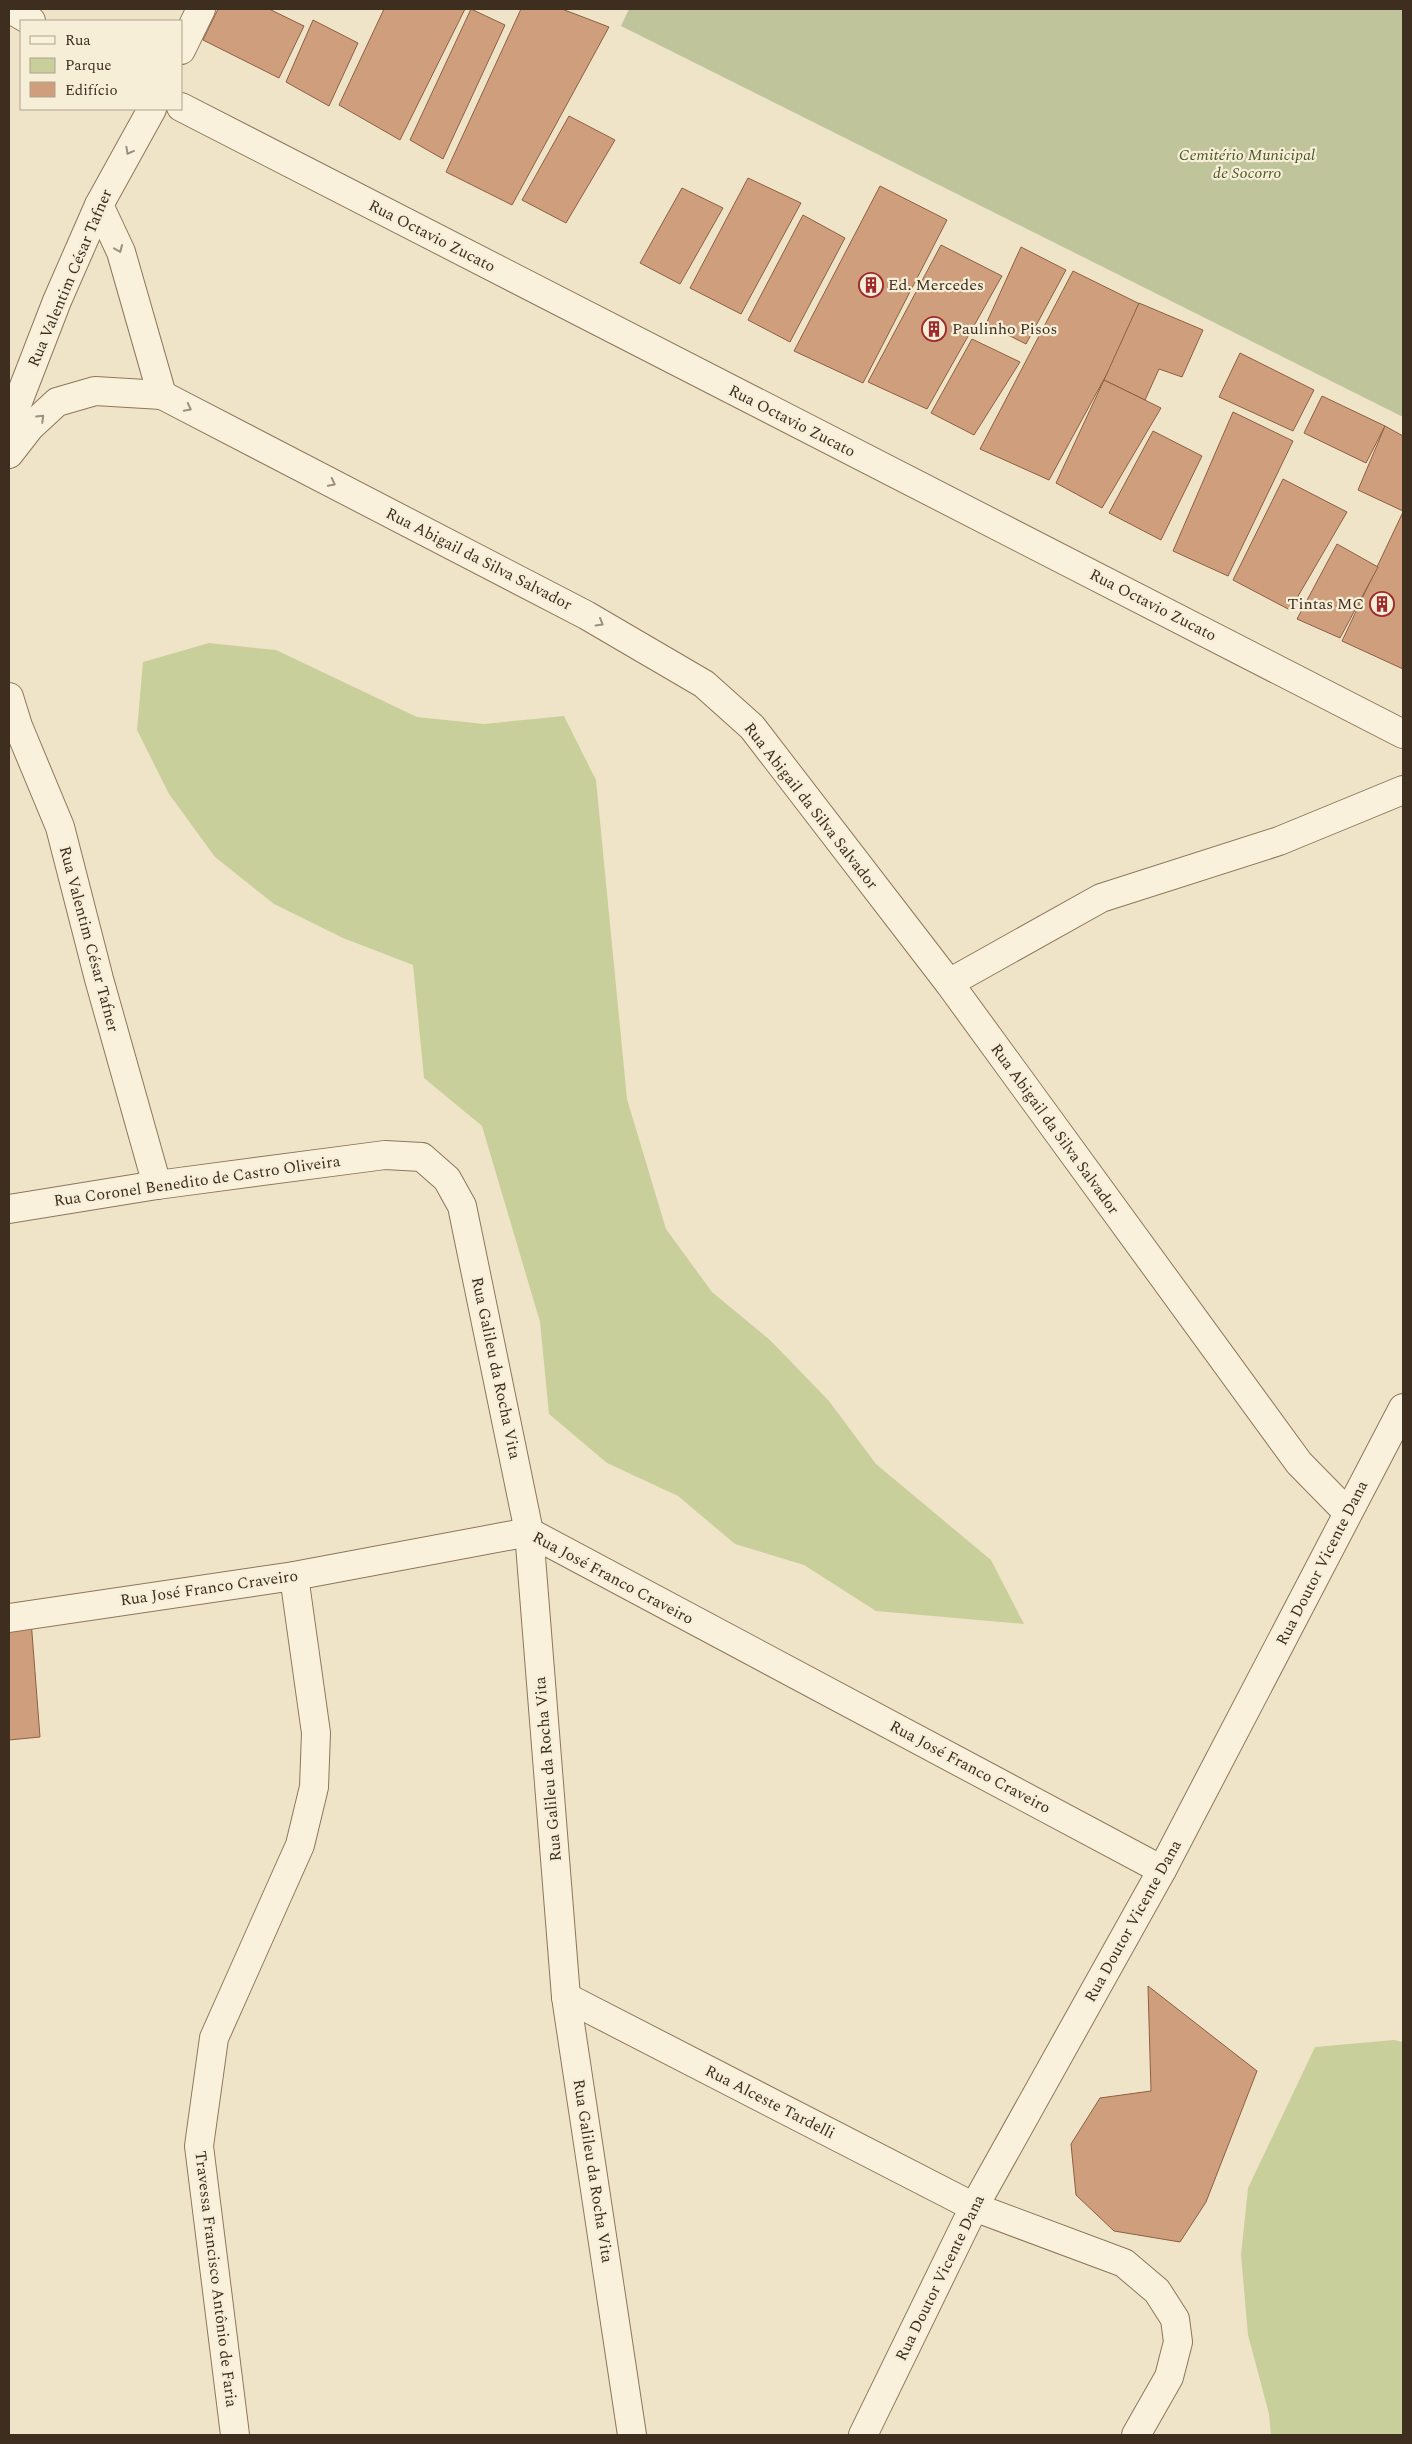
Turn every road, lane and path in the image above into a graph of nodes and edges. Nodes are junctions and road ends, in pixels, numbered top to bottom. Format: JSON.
{"nodes":[{"id":1,"x":10,"y":9,"type":"edge"},
{"id":2,"x":201,"y":9,"type":"edge"},
{"id":3,"x":29,"y":20,"type":"edge"},
{"id":4,"x":182,"y":48,"type":"edge"},
{"id":5,"x":182,"y":108,"type":"edge"},
{"id":6,"x":151,"y":110,"type":"edge"},
{"id":7,"x":99,"y":205,"type":"junction"},
{"id":8,"x":162,"y":395,"type":"junction"},
{"id":9,"x":9,"y":424,"type":"edge"},
{"id":10,"x":9,"y":454,"type":"edge"},
{"id":11,"x":9,"y":698,"type":"edge"},
{"id":12,"x":1403,"y":734,"type":"edge"},
{"id":13,"x":1403,"y":790,"type":"edge"},
{"id":14,"x":949,"y":983,"type":"junction"},
{"id":15,"x":385,"y":1154,"type":"joint"},
{"id":16,"x":157,"y":1185,"type":"junction"},
{"id":17,"x":9,"y":1209,"type":"edge"},
{"id":18,"x":1403,"y":1408,"type":"edge"},
{"id":19,"x":1347,"y":1512,"type":"junction"},
{"id":20,"x":529,"y":1532,"type":"junction"},
{"id":21,"x":294,"y":1576,"type":"junction"},
{"id":22,"x":9,"y":1618,"type":"edge"},
{"id":23,"x":1162,"y":1870,"type":"junction"},
{"id":24,"x":566,"y":1997,"type":"junction"},
{"id":25,"x":974,"y":2207,"type":"junction"},
{"id":26,"x":235,"y":2435,"type":"edge"},
{"id":27,"x":632,"y":2435,"type":"edge"},
{"id":28,"x":863,"y":2435,"type":"edge"},
{"id":29,"x":1136,"y":2435,"type":"edge"}],
"edges":[{"from":1,"to":3,"type":"street"},
{"from":2,"to":4,"type":"street"},
{"from":5,"to":12,"type":"street","name":"Rua Octavio Zucato"},
{"from":6,"to":7,"type":"street","name":"Rua Valentim César Tafner","one_way":true},
{"from":7,"to":8,"type":"street","one_way":true},
{"from":7,"to":9,"type":"street","name":"Rua Valentim César Tafner"},
{"from":10,"to":8,"type":"street","one_way":true},
{"from":8,"to":14,"type":"street","name":"Rua Abigail da Silva Salvador","one_way":true},
{"from":11,"to":16,"type":"street","name":"Rua Valentim César Tafner"},
{"from":13,"to":14,"type":"street"},
{"from":14,"to":19,"type":"street","name":"Rua Abigail da Silva Salvador"},
{"from":15,"to":16,"type":"street","name":"Rua Coronel Benedito de Castro Oliveira"},
{"from":15,"to":20,"type":"street","name":"Rua Galileu da Rocha Vita"},
{"from":16,"to":17,"type":"street","name":"Rua Coronel Benedito de Castro Oliveira"},
{"from":18,"to":19,"type":"street","name":"Rua Doutor Vicente Dana"},
{"from":19,"to":23,"type":"street","name":"Rua Doutor Vicente Dana"},
{"from":20,"to":21,"type":"street","name":"Rua José Franco Craveiro"},
{"from":20,"to":23,"type":"street","name":"Rua José Franco Craveiro"},
{"from":20,"to":24,"type":"street","name":"Rua Galileu da Rocha Vita"},
{"from":21,"to":22,"type":"street","name":"Rua José Franco Craveiro"},
{"from":21,"to":26,"type":"street","name":"Travessa Francisco Antônio de Faria"},
{"from":23,"to":25,"type":"street","name":"Rua Doutor Vicente Dana"},
{"from":24,"to":25,"type":"street","name":"Rua Alceste Tardelli"},
{"from":24,"to":27,"type":"street","name":"Rua Galileu da Rocha Vita"},
{"from":25,"to":28,"type":"street","name":"Rua Doutor Vicente Dana"},
{"from":25,"to":29,"type":"street","name":"Rua Alceste Tardelli"}]}
